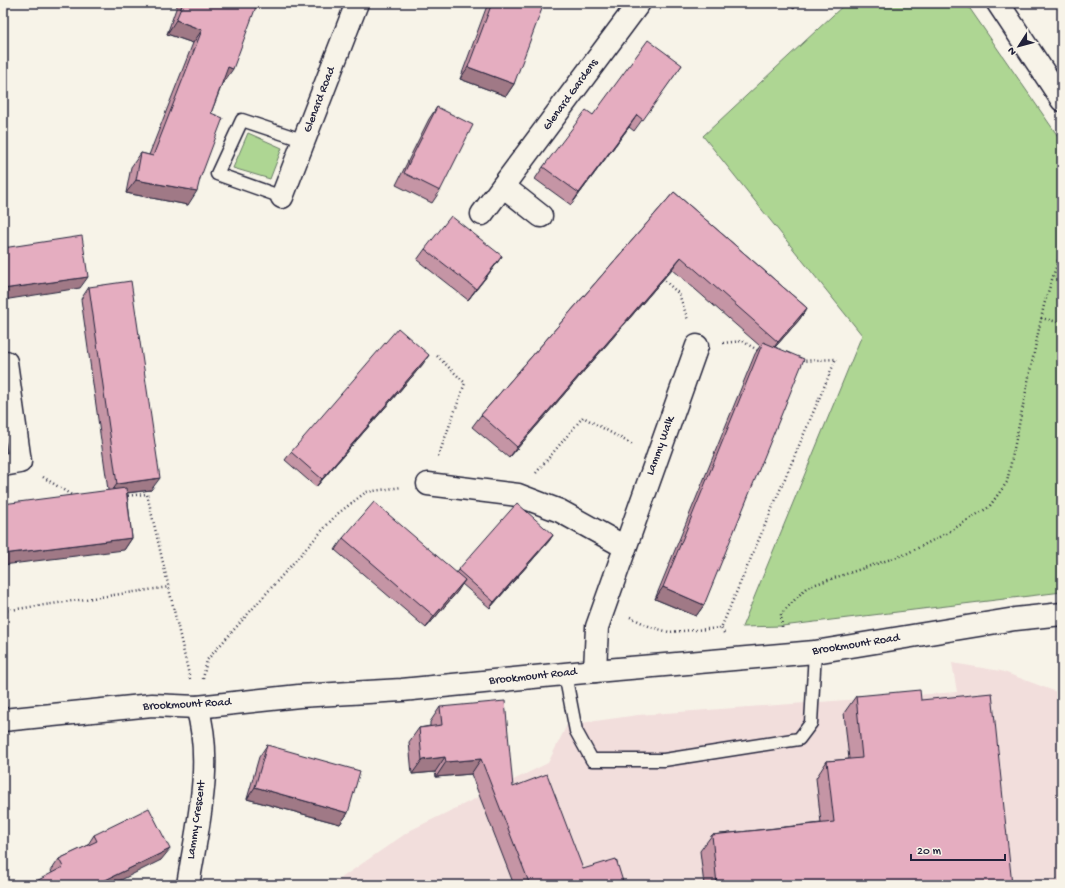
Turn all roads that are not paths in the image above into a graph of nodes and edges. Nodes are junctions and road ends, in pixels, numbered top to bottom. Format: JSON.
{"nodes":[{"id":1,"x":356,"y":3,"type":"edge"},
{"id":2,"x":639,"y":3,"type":"edge"},
{"id":3,"x":998,"y":3,"type":"edge"},
{"id":4,"x":1062,"y":100,"type":"edge"},
{"id":5,"x":305,"y":141,"type":"junction"},
{"id":6,"x":503,"y":186,"type":"junction"},
{"id":7,"x":282,"y":197,"type":"joint"},
{"id":8,"x":482,"y":214,"type":"dead end"},
{"id":9,"x":541,"y":216,"type":"dead end"},
{"id":10,"x":697,"y":346,"type":"road end"},
{"id":11,"x":6,"y":362,"type":"dead end"},
{"id":12,"x":11,"y":463,"type":"edge"},
{"id":13,"x":428,"y":484,"type":"road end"},
{"id":14,"x":625,"y":547,"type":"junction"},
{"id":15,"x":1062,"y":614,"type":"edge"},
{"id":16,"x":815,"y":652,"type":"junction"},
{"id":17,"x":594,"y":671,"type":"junction"},
{"id":18,"x":565,"y":674,"type":"junction"},
{"id":19,"x":197,"y":707,"type":"junction"},
{"id":20,"x":3,"y":720,"type":"edge"},
{"id":21,"x":188,"y":885,"type":"edge"}],
"edges":[{"from":1,"to":5,"type":"street","name":"Glenard Road"},
{"from":2,"to":6,"type":"street","name":"Glenard Gardens"},
{"from":3,"to":4,"type":"street"},
{"from":5,"to":7,"type":"street","name":"Glenard Road"},
{"from":5,"to":7,"type":"lane"},
{"from":6,"to":8,"type":"street","name":"Glenard Gardens"},
{"from":6,"to":9,"type":"street"},
{"from":10,"to":14,"type":"street","name":"Lammy Walk"},
{"from":11,"to":12,"type":"street"},
{"from":13,"to":14,"type":"street"},
{"from":14,"to":17,"type":"street","name":"Lammy Walk"},
{"from":15,"to":16,"type":"street","name":"Brookmount Road"},
{"from":16,"to":17,"type":"street","name":"Brookmount Road"},
{"from":16,"to":18,"type":"lane"},
{"from":17,"to":18,"type":"street","name":"Brookmount Road"},
{"from":18,"to":19,"type":"street","name":"Brookmount Road"},
{"from":19,"to":20,"type":"street","name":"Brookmount Road"},
{"from":19,"to":21,"type":"street","name":"Lammy Crescent"}]}
